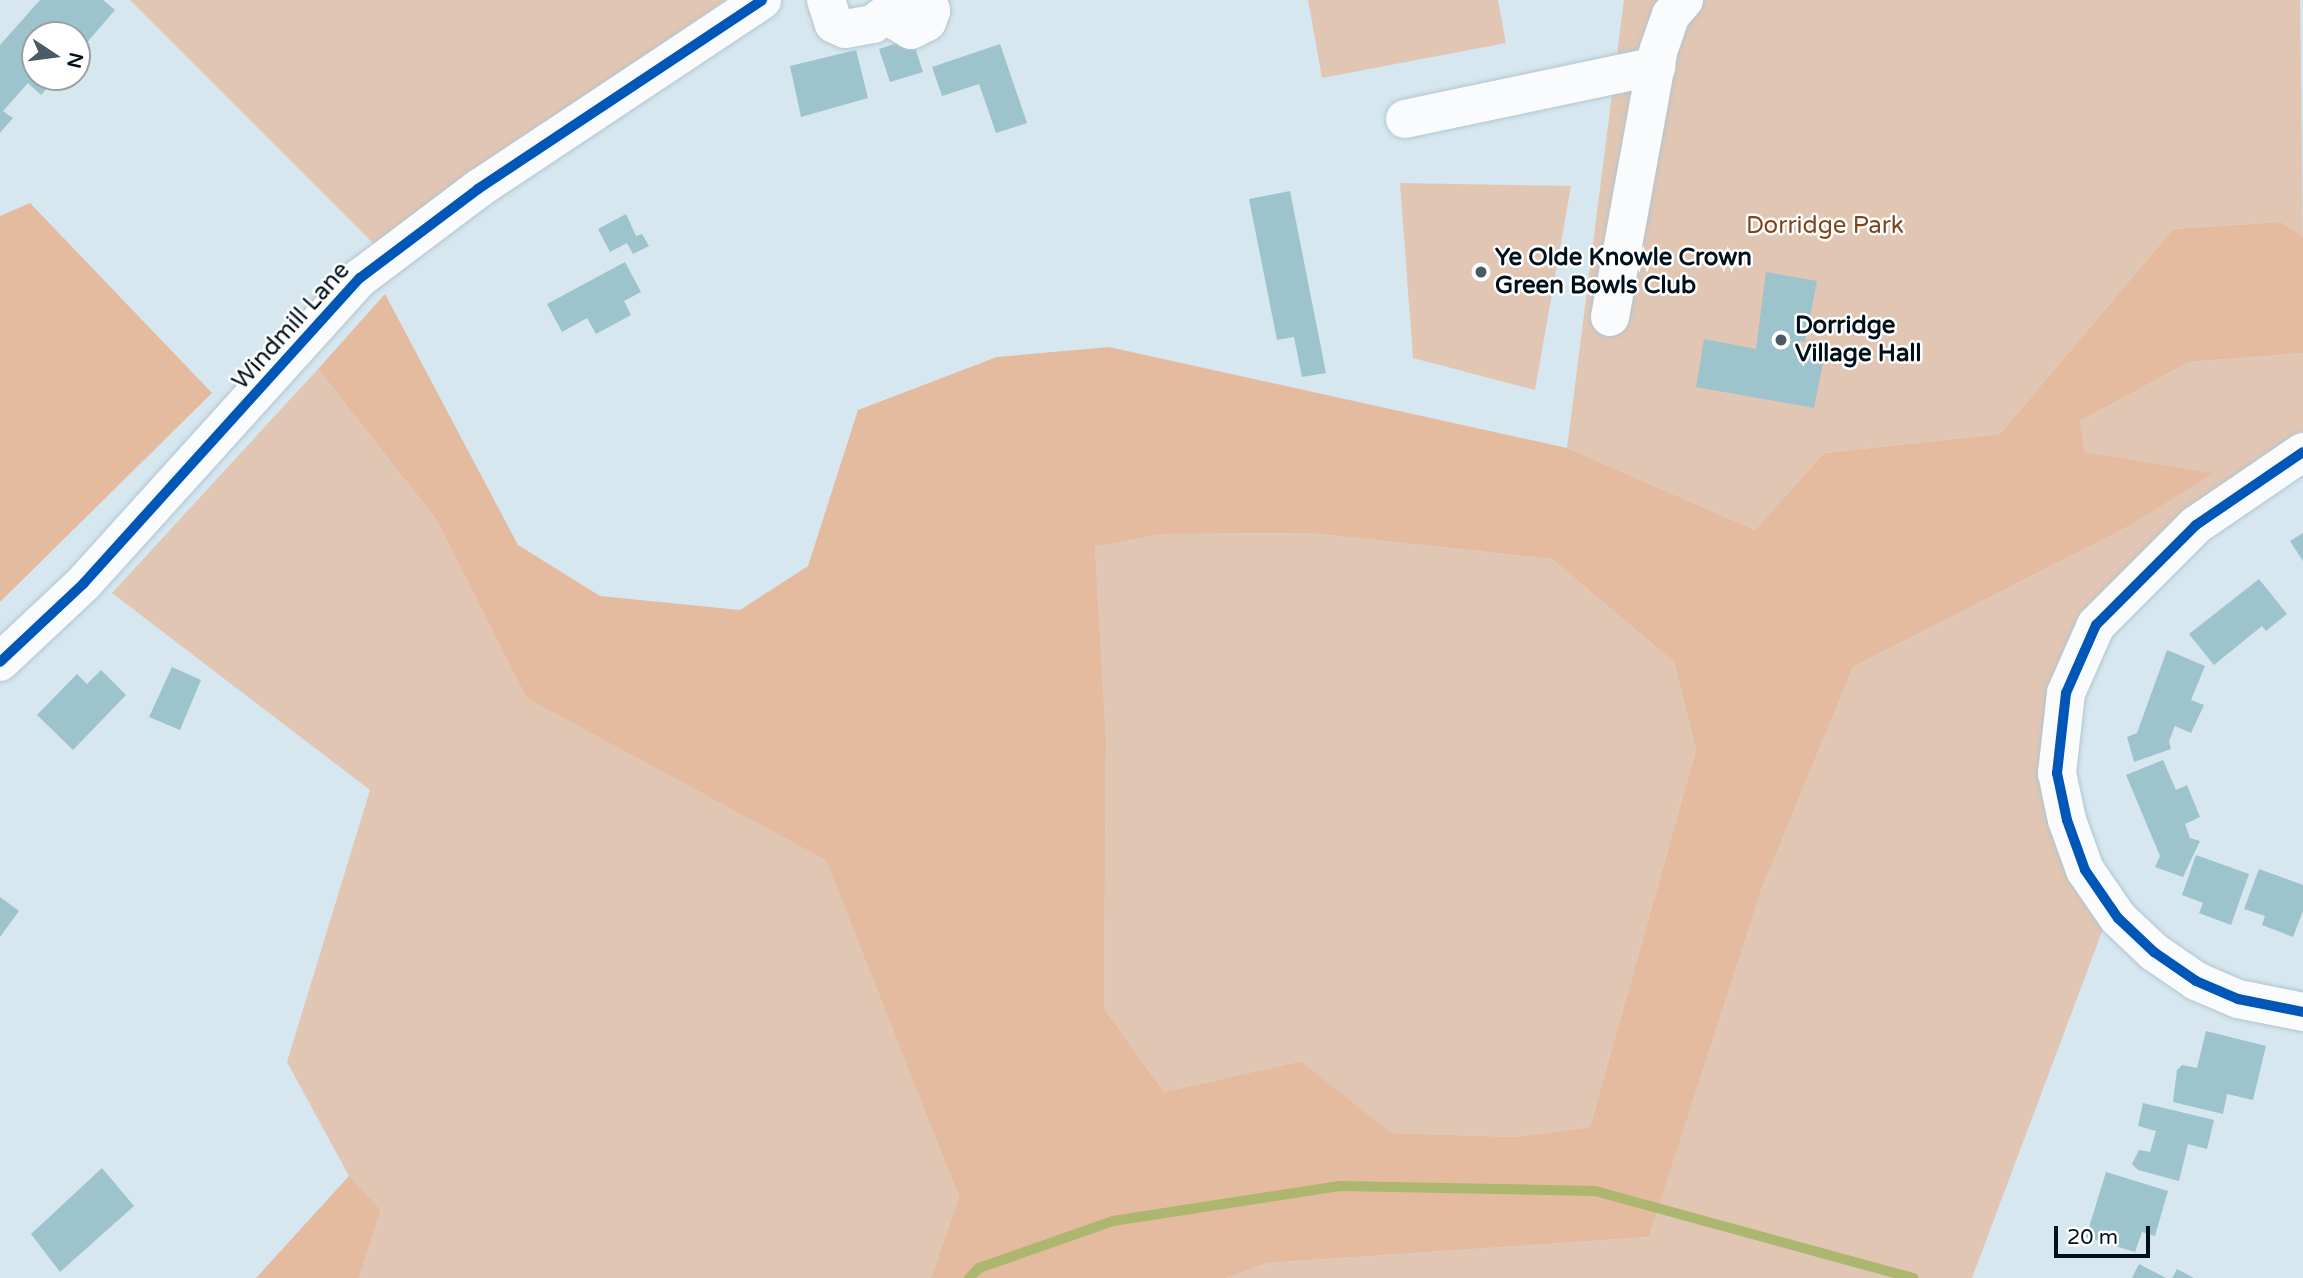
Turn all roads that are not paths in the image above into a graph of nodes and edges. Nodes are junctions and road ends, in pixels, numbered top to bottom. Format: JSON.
{"nodes":[{"id":1,"x":762,"y":0,"type":"edge"},
{"id":2,"x":826,"y":0,"type":"edge"},
{"id":3,"x":1684,"y":0,"type":"edge"},
{"id":4,"x":906,"y":3,"type":"edge"},
{"id":5,"x":1656,"y":66,"type":"junction"},
{"id":6,"x":1405,"y":119,"type":"dead end"},
{"id":7,"x":1610,"y":317,"type":"dead end"},
{"id":8,"x":2303,"y":452,"type":"edge"},
{"id":9,"x":0,"y":662,"type":"edge"},
{"id":10,"x":2303,"y":1012,"type":"edge"}],
"edges":[{"from":1,"to":9,"type":"street","name":"Windmill Lane"},
{"from":2,"to":4,"type":"street"},
{"from":3,"to":5,"type":"street"},
{"from":5,"to":6,"type":"street"},
{"from":5,"to":7,"type":"street"},
{"from":8,"to":10,"type":"street"}]}
